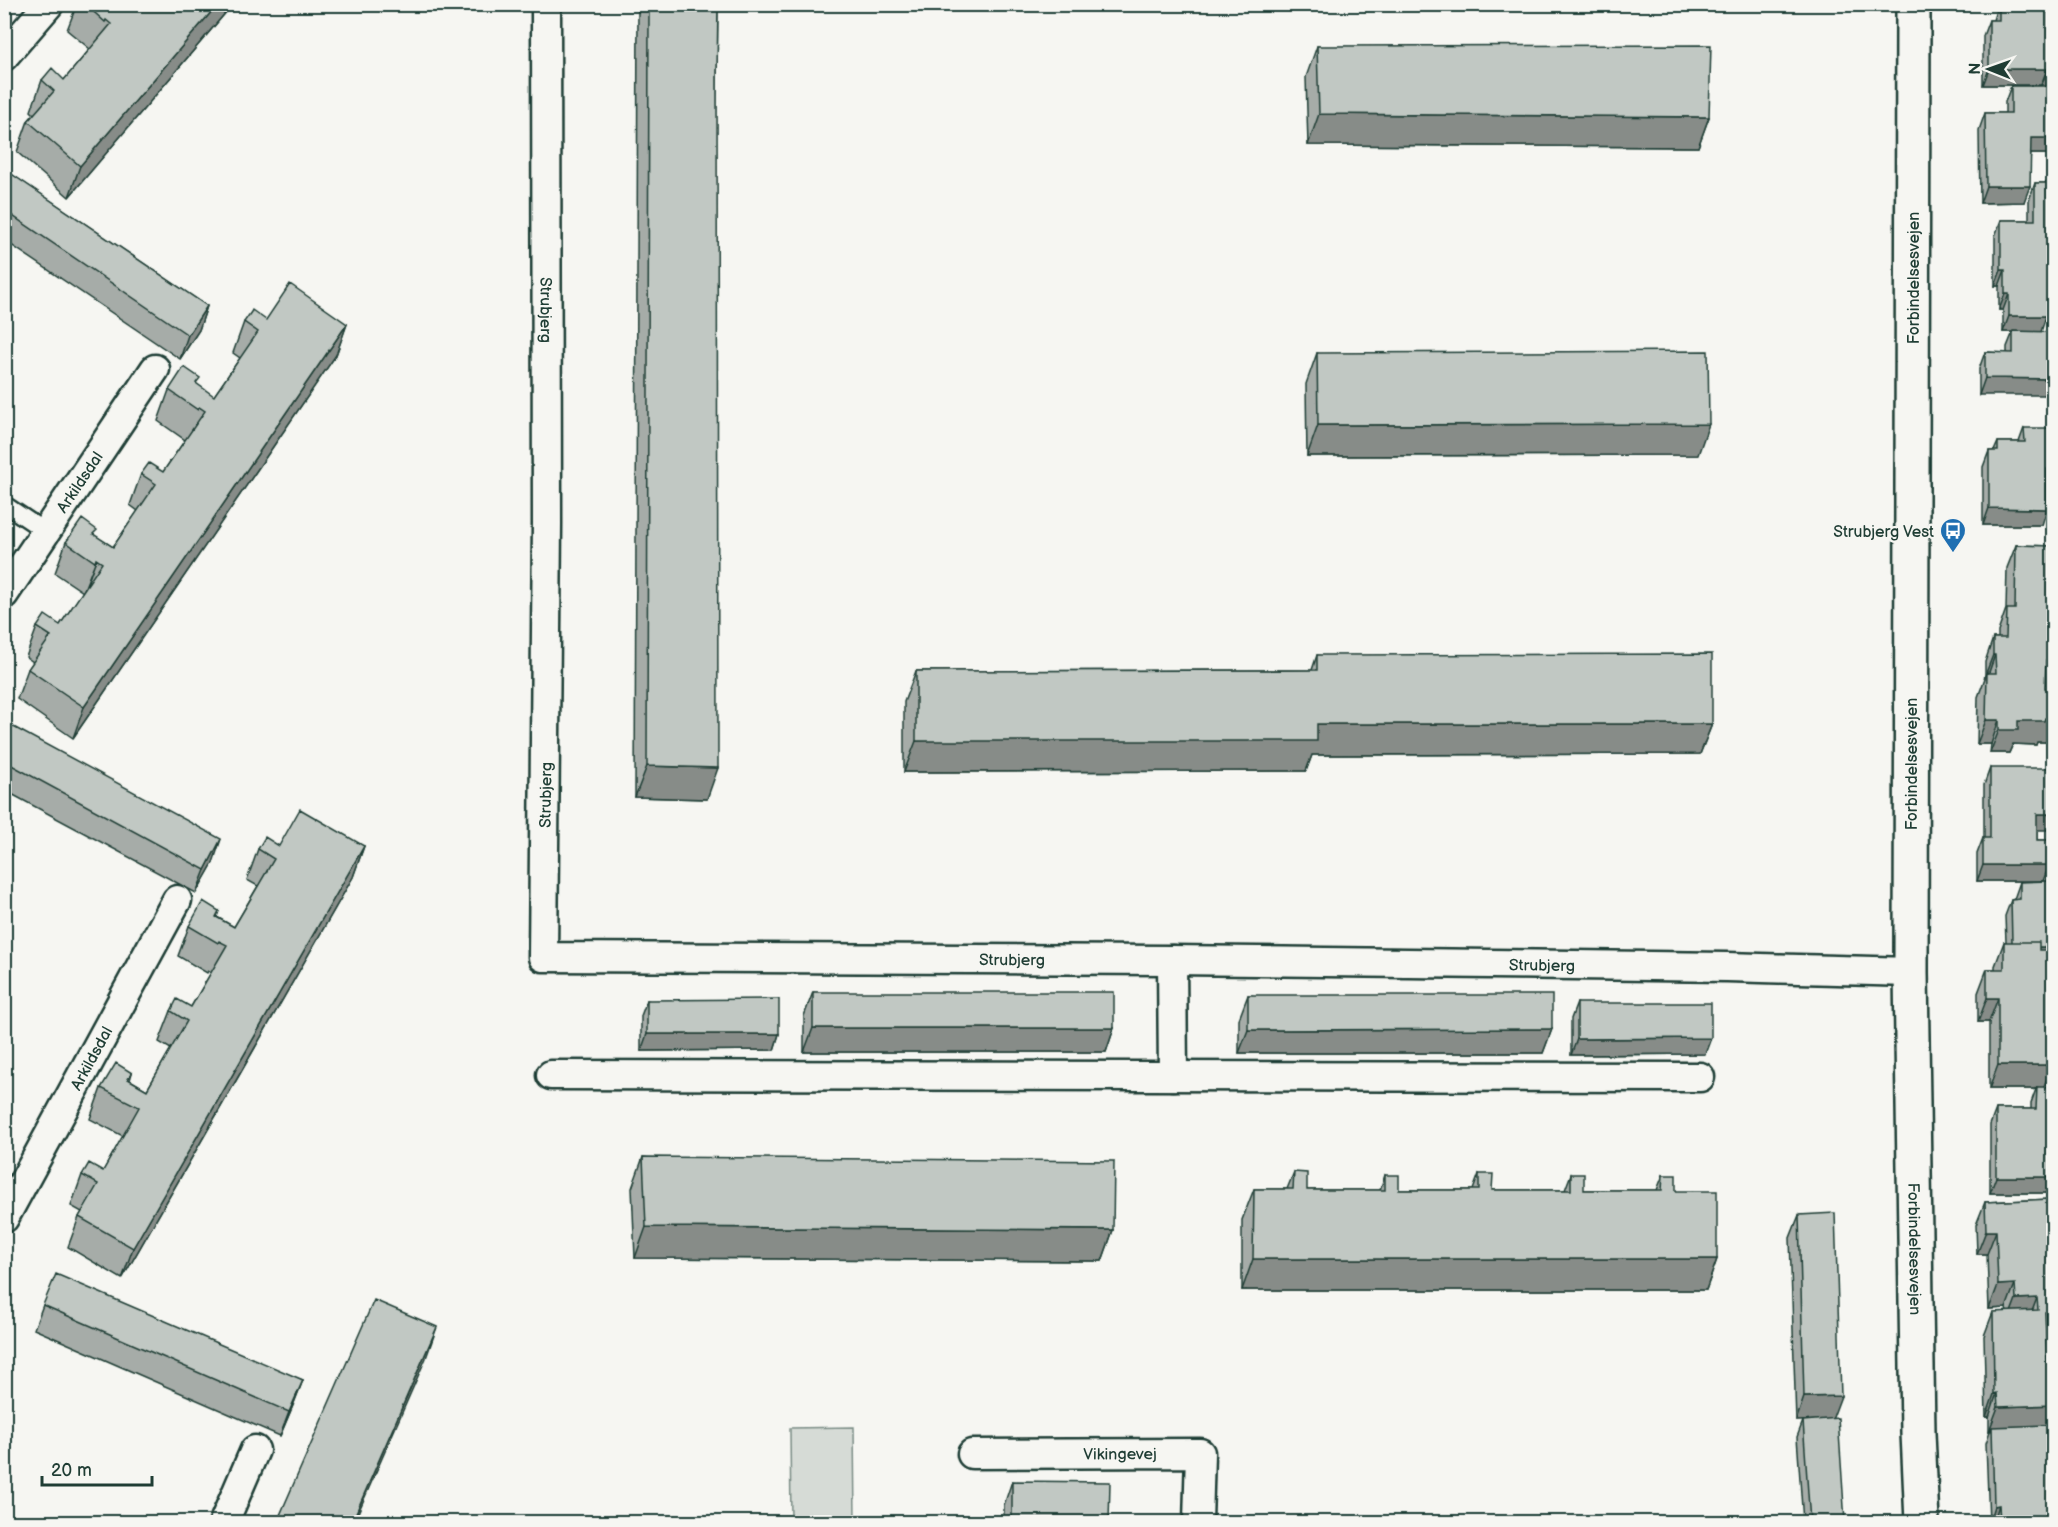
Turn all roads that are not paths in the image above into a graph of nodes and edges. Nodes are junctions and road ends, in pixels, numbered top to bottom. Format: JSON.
{"nodes":[{"id":1,"x":49,"y":4,"type":"edge"},
{"id":2,"x":546,"y":4,"type":"edge"},
{"id":3,"x":1913,"y":4,"type":"edge"},
{"id":4,"x":4,"y":56,"type":"edge"},
{"id":5,"x":155,"y":369,"type":"dead end"},
{"id":6,"x":4,"y":504,"type":"edge"},
{"id":7,"x":46,"y":532,"type":"junction"},
{"id":8,"x":4,"y":594,"type":"edge"},
{"id":9,"x":177,"y":900,"type":"dead end"},
{"id":10,"x":1172,"y":960,"type":"junction"},
{"id":11,"x":1911,"y":972,"type":"junction"},
{"id":12,"x":551,"y":1075,"type":"dead end"},
{"id":13,"x":1173,"y":1076,"type":"junction"},
{"id":14,"x":1700,"y":1077,"type":"dead end"},
{"id":15,"x":4,"y":1218,"type":"edge"},
{"id":16,"x":255,"y":1450,"type":"dead end"},
{"id":17,"x":972,"y":1454,"type":"dead end"},
{"id":18,"x":224,"y":1522,"type":"edge"},
{"id":19,"x":1198,"y":1522,"type":"edge"},
{"id":20,"x":1923,"y":1522,"type":"edge"}],
"edges":[{"from":1,"to":4,"type":"street"},
{"from":2,"to":10,"type":"street","name":"Strubjerg"},
{"from":3,"to":11,"type":"street","name":"Forbindelsesvejen"},
{"from":5,"to":7,"type":"street","name":"Arkildsdal"},
{"from":6,"to":7,"type":"lane"},
{"from":7,"to":8,"type":"street","name":"Arkildsdal"},
{"from":9,"to":15,"type":"street","name":"Arkildsdal"},
{"from":10,"to":11,"type":"street","name":"Strubjerg"},
{"from":10,"to":13,"type":"street"},
{"from":11,"to":20,"type":"street","name":"Forbindelsesvejen"},
{"from":12,"to":13,"type":"street"},
{"from":13,"to":14,"type":"street"},
{"from":16,"to":18,"type":"street"},
{"from":17,"to":19,"type":"street","name":"Vikingevej"}]}
